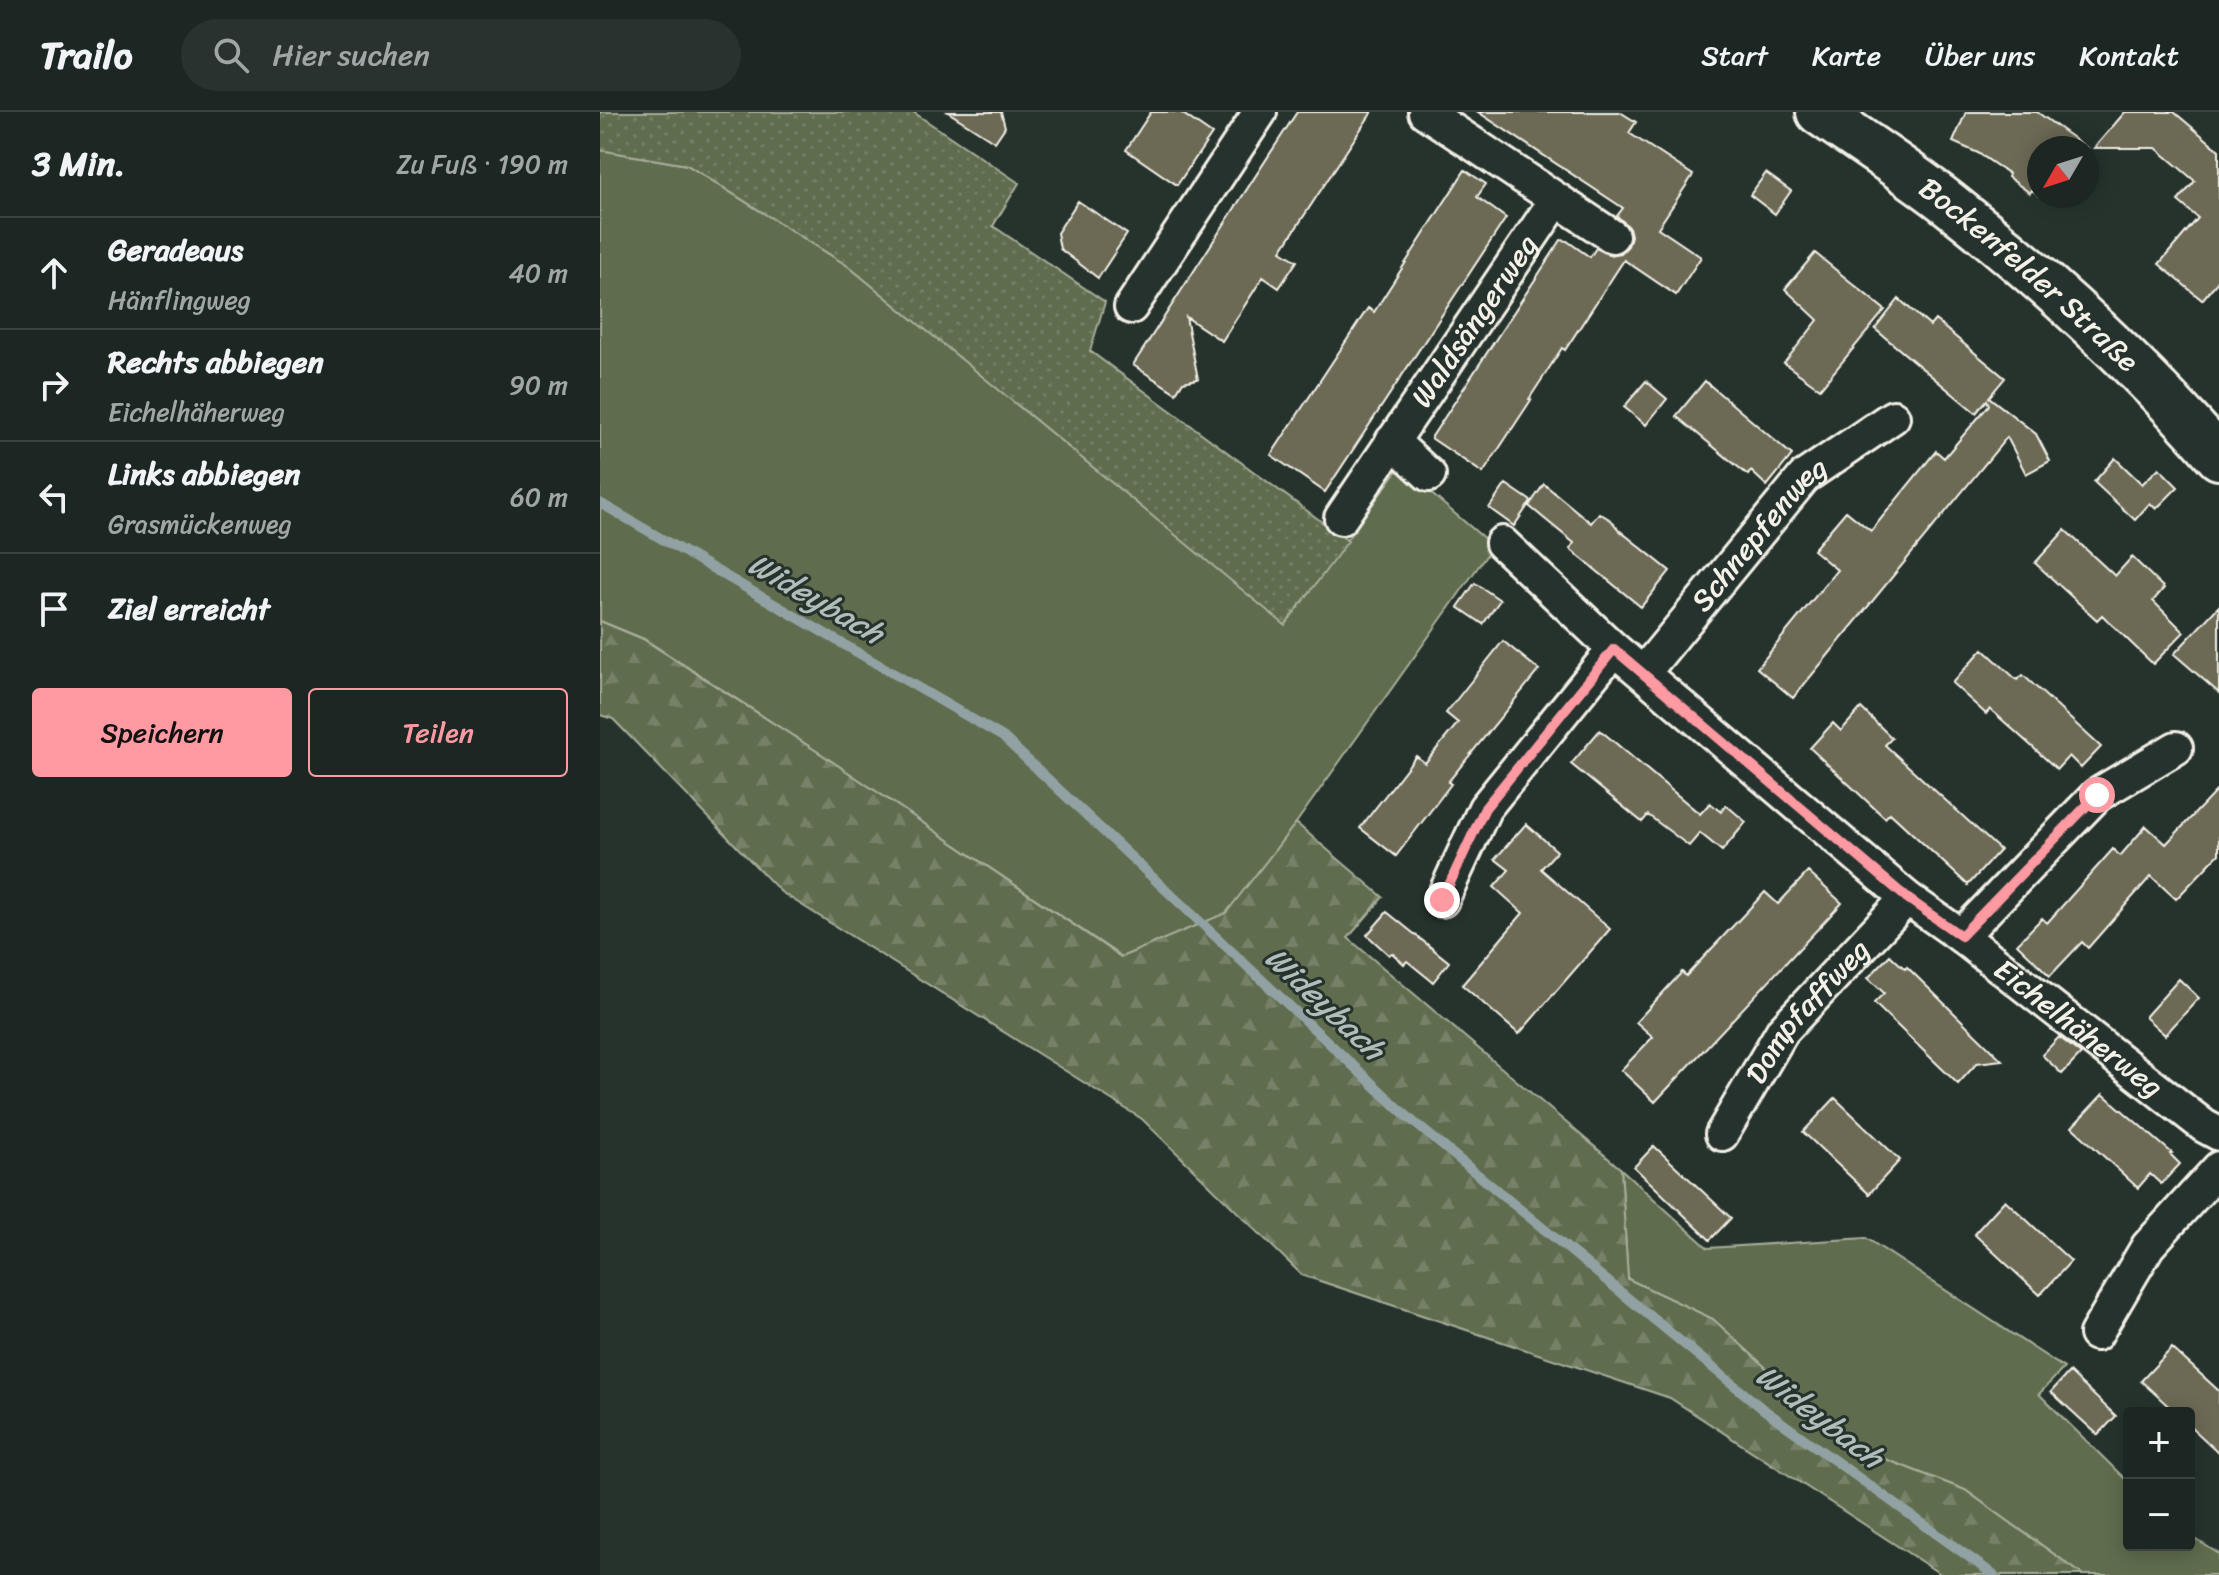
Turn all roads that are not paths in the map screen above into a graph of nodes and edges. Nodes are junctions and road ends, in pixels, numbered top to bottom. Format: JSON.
{"nodes":[{"id":1,"x":1260,"y":112,"type":"edge"},
{"id":2,"x":1425,"y":112,"type":"edge"},
{"id":3,"x":1819,"y":112,"type":"edge"},
{"id":4,"x":1556,"y":200,"type":"junction"},
{"id":5,"x":1612,"y":236,"type":"dead end"},
{"id":6,"x":1131,"y":307,"type":"dead end"},
{"id":7,"x":1893,"y":417,"type":"dead end"},
{"id":8,"x":1392,"y":441,"type":"junction"},
{"id":9,"x":2219,"y":457,"type":"edge"},
{"id":10,"x":1429,"y":475,"type":"dead end"},
{"id":11,"x":1341,"y":518,"type":"dead end"},
{"id":12,"x":1502,"y":543,"type":"dead end"},
{"id":13,"x":1614,"y":649,"type":"junction"},
{"id":14,"x":1644,"y":672,"type":"junction"},
{"id":15,"x":2176,"y":748,"type":"dead end"},
{"id":16,"x":1907,"y":898,"type":"junction"},
{"id":17,"x":1442,"y":900,"type":"dead end"},
{"id":18,"x":1961,"y":936,"type":"junction"},
{"id":19,"x":1722,"y":1134,"type":"dead end"},
{"id":20,"x":2219,"y":1134,"type":"edge"},
{"id":21,"x":2219,"y":1168,"type":"edge"},
{"id":22,"x":2096,"y":1334,"type":"dead end"}],
"edges":[{"from":1,"to":6,"type":"street"},
{"from":2,"to":4,"type":"street"},
{"from":3,"to":9,"type":"main road","name":"Bockenfelder Straße"},
{"from":4,"to":5,"type":"street"},
{"from":4,"to":8,"type":"street","name":"Waldsängerweg"},
{"from":7,"to":14,"type":"street","name":"Schnepfenweg"},
{"from":8,"to":10,"type":"street"},
{"from":8,"to":11,"type":"street","name":"Waldsängerweg"},
{"from":12,"to":13,"type":"street","name":"Eichelhäherweg"},
{"from":13,"to":14,"type":"street","name":"Eichelhäherweg"},
{"from":13,"to":17,"type":"street"},
{"from":14,"to":16,"type":"street","name":"Eichelhäherweg"},
{"from":15,"to":18,"type":"street"},
{"from":16,"to":18,"type":"street","name":"Eichelhäherweg"},
{"from":16,"to":19,"type":"street","name":"Dompfaffweg"},
{"from":18,"to":20,"type":"street","name":"Eichelhäherweg"},
{"from":21,"to":22,"type":"street"}]}
